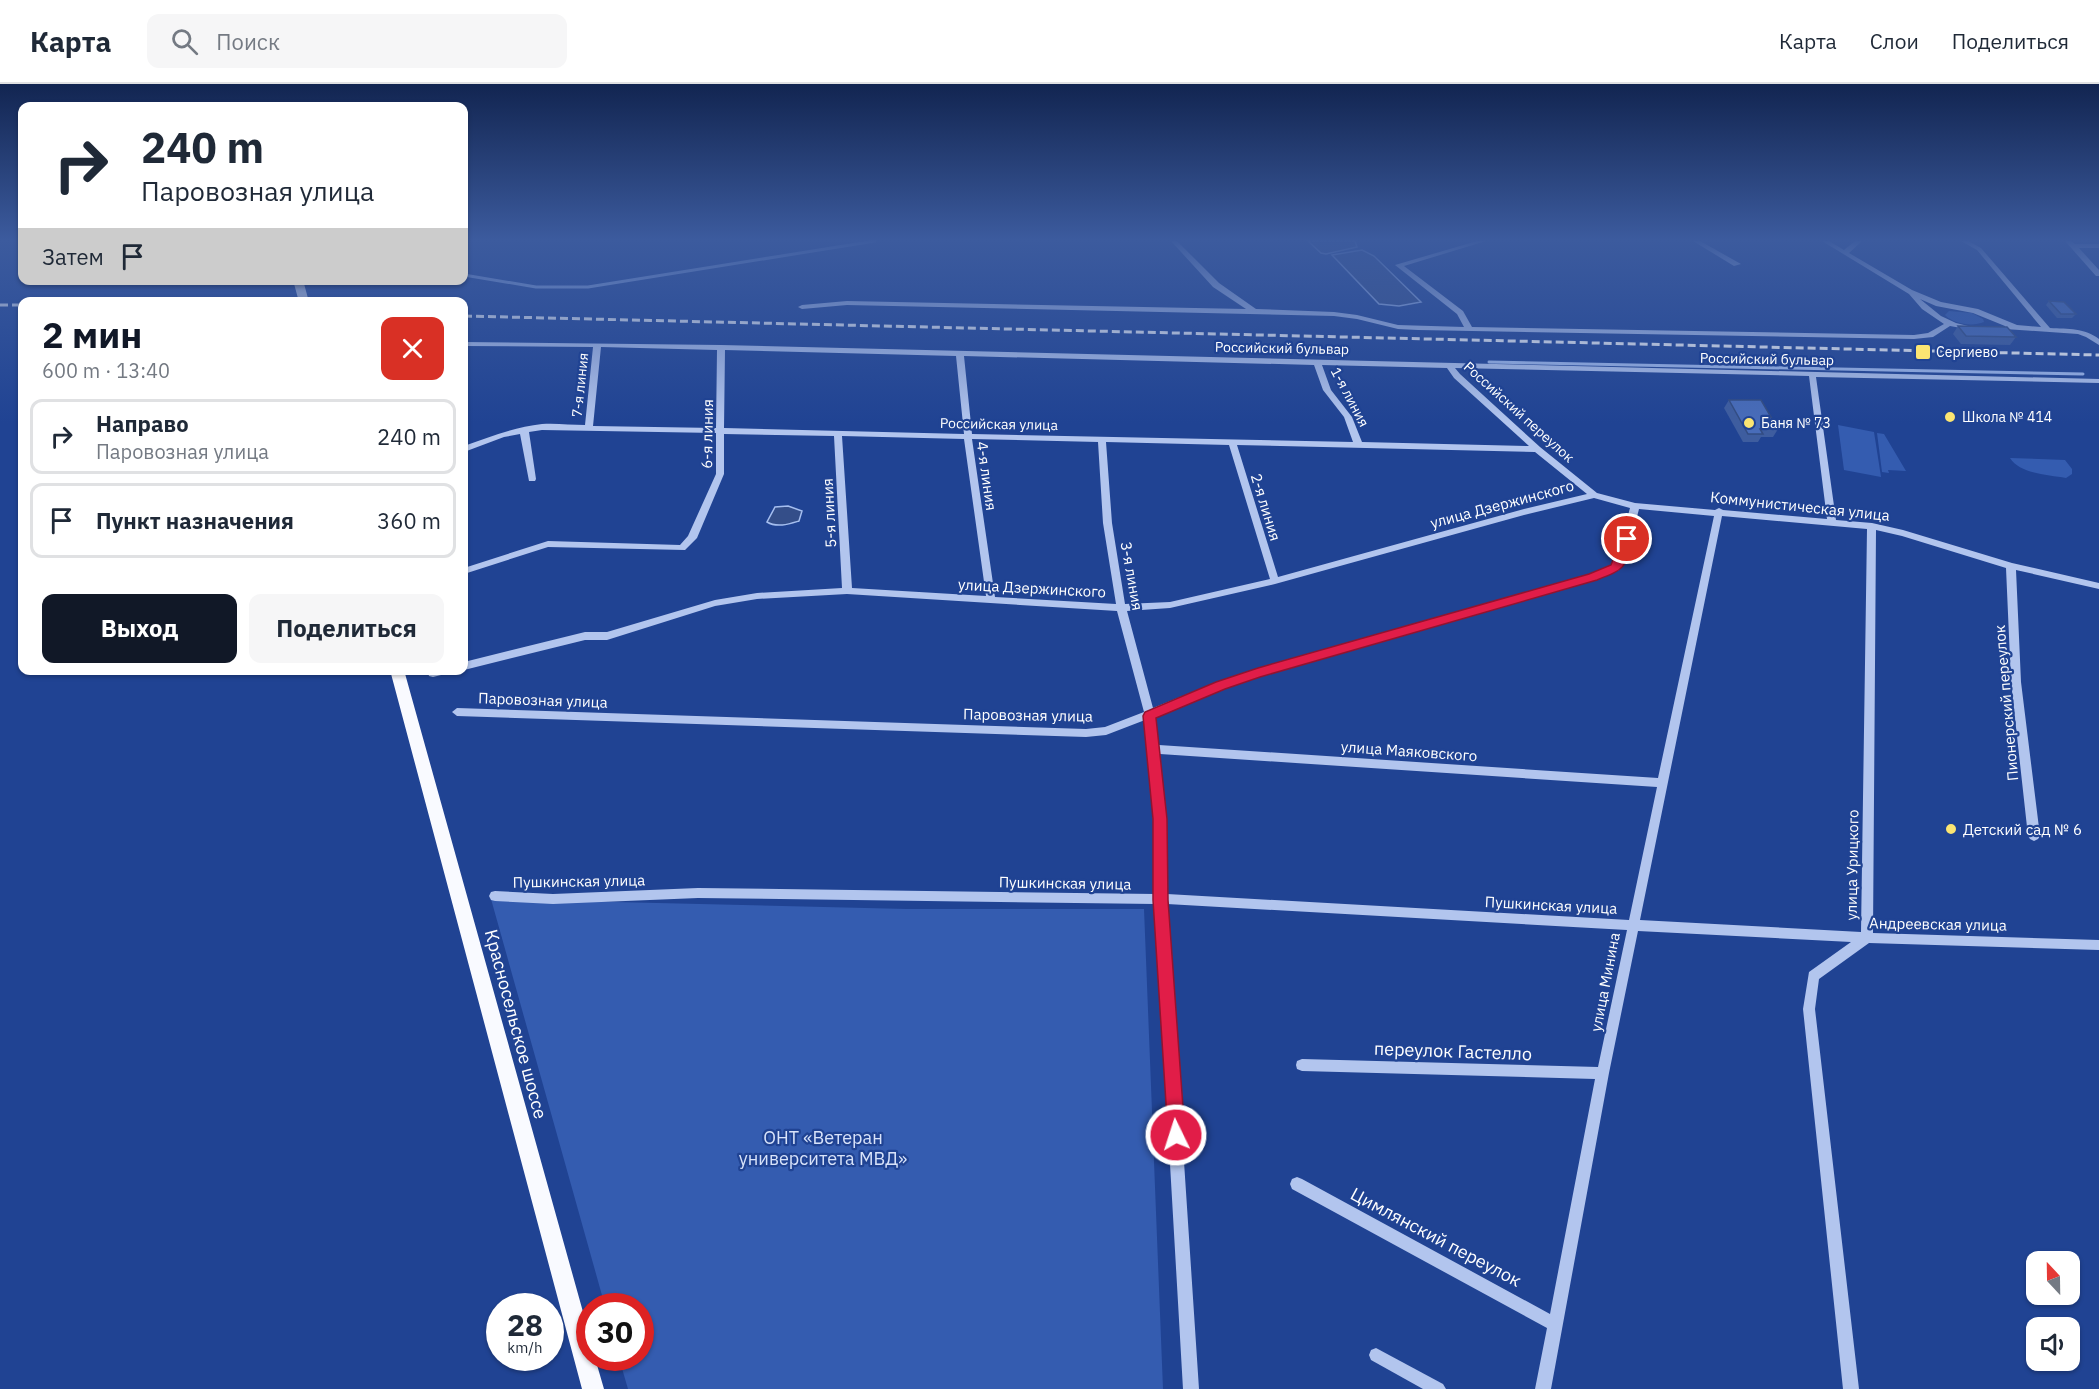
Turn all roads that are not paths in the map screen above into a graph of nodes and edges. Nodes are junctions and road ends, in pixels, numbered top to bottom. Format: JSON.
{"nodes":[{"id":1,"x":1241,"y":302,"type":"edge"},
{"id":2,"x":1446,"y":302,"type":"edge"},
{"id":3,"x":1919,"y":302,"type":"edge"},
{"id":4,"x":1937,"y":302,"type":"edge"},
{"id":5,"x":2024,"y":302,"type":"edge"},
{"id":6,"x":802,"y":307,"type":"dead end"},
{"id":7,"x":1951,"y":307,"type":"junction"},
{"id":8,"x":1254,"y":311,"type":"junction"},
{"id":9,"x":1934,"y":316,"type":"junction"},
{"id":10,"x":1985,"y":316,"type":"junction"},
{"id":11,"x":1947,"y":325,"type":"junction"},
{"id":12,"x":1989,"y":327,"type":"junction"},
{"id":13,"x":2014,"y":327,"type":"junction"},
{"id":14,"x":1469,"y":328,"type":"junction"},
{"id":15,"x":2048,"y":330,"type":"junction"},
{"id":16,"x":2083,"y":333,"type":"junction"},
{"id":17,"x":2099,"y":334,"type":"edge"},
{"id":18,"x":2099,"y":343,"type":"edge"},
{"id":19,"x":468,"y":344,"type":"edge"},
{"id":20,"x":597,"y":345,"type":"junction"},
{"id":21,"x":720,"y":347,"type":"junction"},
{"id":22,"x":960,"y":354,"type":"junction"},
{"id":23,"x":1317,"y":362,"type":"junction"},
{"id":24,"x":1450,"y":366,"type":"junction"},
{"id":25,"x":1812,"y":373,"type":"junction"},
{"id":26,"x":2099,"y":381,"type":"edge"},
{"id":27,"x":589,"y":427,"type":"junction"},
{"id":28,"x":524,"y":430,"type":"junction"},
{"id":29,"x":721,"y":432,"type":"junction"},
{"id":30,"x":838,"y":434,"type":"junction"},
{"id":31,"x":968,"y":437,"type":"junction"},
{"id":32,"x":1102,"y":440,"type":"junction"},
{"id":33,"x":1232,"y":442,"type":"junction"},
{"id":34,"x":1359,"y":446,"type":"junction"},
{"id":35,"x":468,"y":448,"type":"edge"},
{"id":36,"x":1537,"y":449,"type":"junction"},
{"id":37,"x":532,"y":479,"type":"dead end"},
{"id":38,"x":1594,"y":495,"type":"junction"},
{"id":39,"x":1635,"y":506,"type":"junction"},
{"id":40,"x":1719,"y":512,"type":"junction"},
{"id":41,"x":1832,"y":522,"type":"junction"},
{"id":42,"x":1872,"y":526,"type":"junction"},
{"id":43,"x":2011,"y":566,"type":"junction"},
{"id":44,"x":468,"y":570,"type":"edge"},
{"id":45,"x":1275,"y":581,"type":"junction"},
{"id":46,"x":2099,"y":586,"type":"edge"},
{"id":47,"x":847,"y":591,"type":"junction"},
{"id":48,"x":992,"y":601,"type":"junction"},
{"id":49,"x":1121,"y":608,"type":"junction"},
{"id":50,"x":468,"y":665,"type":"edge"},
{"id":51,"x":398,"y":675,"type":"edge"},
{"id":52,"x":457,"y":712,"type":"dead end"},
{"id":53,"x":1149,"y":716,"type":"junction"},
{"id":54,"x":1153,"y":749,"type":"junction"},
{"id":55,"x":1662,"y":783,"type":"junction"},
{"id":56,"x":2034,"y":836,"type":"dead end"},
{"id":57,"x":495,"y":896,"type":"dead end"},
{"id":58,"x":1161,"y":900,"type":"junction"},
{"id":59,"x":1634,"y":924,"type":"junction"},
{"id":60,"x":1867,"y":938,"type":"junction"},
{"id":61,"x":2099,"y":945,"type":"edge"},
{"id":62,"x":1302,"y":1065,"type":"dead end"},
{"id":63,"x":1603,"y":1073,"type":"junction"},
{"id":64,"x":1297,"y":1184,"type":"dead end"},
{"id":65,"x":1556,"y":1325,"type":"junction"},
{"id":66,"x":1376,"y":1355,"type":"dead end"},
{"id":67,"x":593,"y":1389,"type":"edge"},
{"id":68,"x":1191,"y":1389,"type":"edge"},
{"id":69,"x":1437,"y":1389,"type":"edge"},
{"id":70,"x":1543,"y":1389,"type":"edge"},
{"id":71,"x":1851,"y":1389,"type":"edge"}],
"edges":[{"from":1,"to":8,"type":"street"},
{"from":2,"to":14,"type":"street"},
{"from":3,"to":9,"type":"street"},
{"from":4,"to":7,"type":"street"},
{"from":5,"to":15,"type":"street"},
{"from":6,"to":8,"type":"street"},
{"from":7,"to":9,"type":"street"},
{"from":7,"to":10,"type":"street"},
{"from":8,"to":14,"type":"street"},
{"from":9,"to":11,"type":"street"},
{"from":10,"to":12,"type":"street"},
{"from":10,"to":13,"type":"street"},
{"from":11,"to":12,"type":"street"},
{"from":11,"to":14,"type":"street"},
{"from":12,"to":13,"type":"street"},
{"from":13,"to":15,"type":"street"},
{"from":15,"to":16,"type":"street"},
{"from":16,"to":17,"type":"street"},
{"from":16,"to":18,"type":"street"},
{"from":19,"to":20,"type":"street","name":"Российский бульвар"},
{"from":20,"to":21,"type":"street","name":"Российский бульвар"},
{"from":20,"to":27,"type":"street","name":"7-я линия"},
{"from":21,"to":22,"type":"street","name":"Российский бульвар"},
{"from":21,"to":29,"type":"street","name":"6-я линия"},
{"from":22,"to":23,"type":"street","name":"Российский бульвар"},
{"from":22,"to":31,"type":"street","name":"4-я линия"},
{"from":23,"to":24,"type":"street","name":"Российский бульвар"},
{"from":23,"to":34,"type":"street","name":"1-я линия"},
{"from":24,"to":25,"type":"street","name":"Российский бульвар"},
{"from":24,"to":36,"type":"street","name":"Российский переулок"},
{"from":25,"to":26,"type":"street","name":"Российский бульвар"},
{"from":25,"to":41,"type":"street"},
{"from":27,"to":28,"type":"street","name":"Российская улица"},
{"from":27,"to":29,"type":"street","name":"Российская улица"},
{"from":28,"to":35,"type":"street","name":"Российская улица"},
{"from":28,"to":37,"type":"street"},
{"from":29,"to":30,"type":"street","name":"Российская улица"},
{"from":29,"to":44,"type":"street","name":"6-я линия"},
{"from":30,"to":31,"type":"street","name":"Российская улица"},
{"from":30,"to":47,"type":"street","name":"5-я линия"},
{"from":31,"to":32,"type":"street","name":"Российская улица"},
{"from":31,"to":48,"type":"street","name":"4-я линия"},
{"from":32,"to":33,"type":"street","name":"Российская улица"},
{"from":32,"to":49,"type":"street","name":"3-я линия"},
{"from":33,"to":34,"type":"street","name":"Российская улица"},
{"from":33,"to":45,"type":"street","name":"2-я линия"},
{"from":34,"to":36,"type":"street","name":"Российская улица"},
{"from":36,"to":38,"type":"street","name":"Российский переулок"},
{"from":38,"to":39,"type":"street","name":"Российский переулок"},
{"from":38,"to":45,"type":"street","name":"улица Дзержинского"},
{"from":39,"to":40,"type":"street","name":"Коммунистическая улица"},
{"from":39,"to":53,"type":"street","name":"Паровозная улица"},
{"from":40,"to":41,"type":"street","name":"Коммунистическая улица"},
{"from":40,"to":55,"type":"street","name":"улица Минина"},
{"from":41,"to":42,"type":"street","name":"Коммунистическая улица"},
{"from":42,"to":43,"type":"street","name":"Коммунистическая улица"},
{"from":42,"to":60,"type":"street","name":"улица Урицкого"},
{"from":43,"to":46,"type":"street","name":"Коммунистическая улица"},
{"from":43,"to":56,"type":"street","name":"Пионерский переулок"},
{"from":45,"to":49,"type":"street","name":"улица Дзержинского"},
{"from":47,"to":48,"type":"street","name":"улица Дзержинского"},
{"from":47,"to":50,"type":"street","name":"улица Дзержинского"},
{"from":48,"to":49,"type":"street","name":"улица Дзержинского"},
{"from":49,"to":53,"type":"street","name":"3-я линия"},
{"from":51,"to":67,"type":"main road","name":"Красносельское шоссе"},
{"from":52,"to":53,"type":"street","name":"Паровозная улица"},
{"from":53,"to":54,"type":"street","name":"3-я линия"},
{"from":54,"to":55,"type":"street","name":"улица Маяковского"},
{"from":54,"to":58,"type":"street","name":"3-я линия"},
{"from":55,"to":59,"type":"street","name":"улица Минина"},
{"from":57,"to":58,"type":"street","name":"Пушкинская улица"},
{"from":58,"to":59,"type":"street","name":"Пушкинская улица"},
{"from":58,"to":68,"type":"street","name":"3-я линия"},
{"from":59,"to":60,"type":"street","name":"Андреевская улица"},
{"from":59,"to":63,"type":"street","name":"улица Минина"},
{"from":60,"to":61,"type":"street","name":"Андреевская улица"},
{"from":60,"to":71,"type":"street","name":"улица Урицкого"},
{"from":62,"to":63,"type":"street","name":"переулок Гастелло"},
{"from":63,"to":65,"type":"street","name":"улица Минина"},
{"from":64,"to":65,"type":"street","name":"Цимлянский переулок"},
{"from":65,"to":70,"type":"street","name":"улица Минина"},
{"from":66,"to":69,"type":"street"}]}
